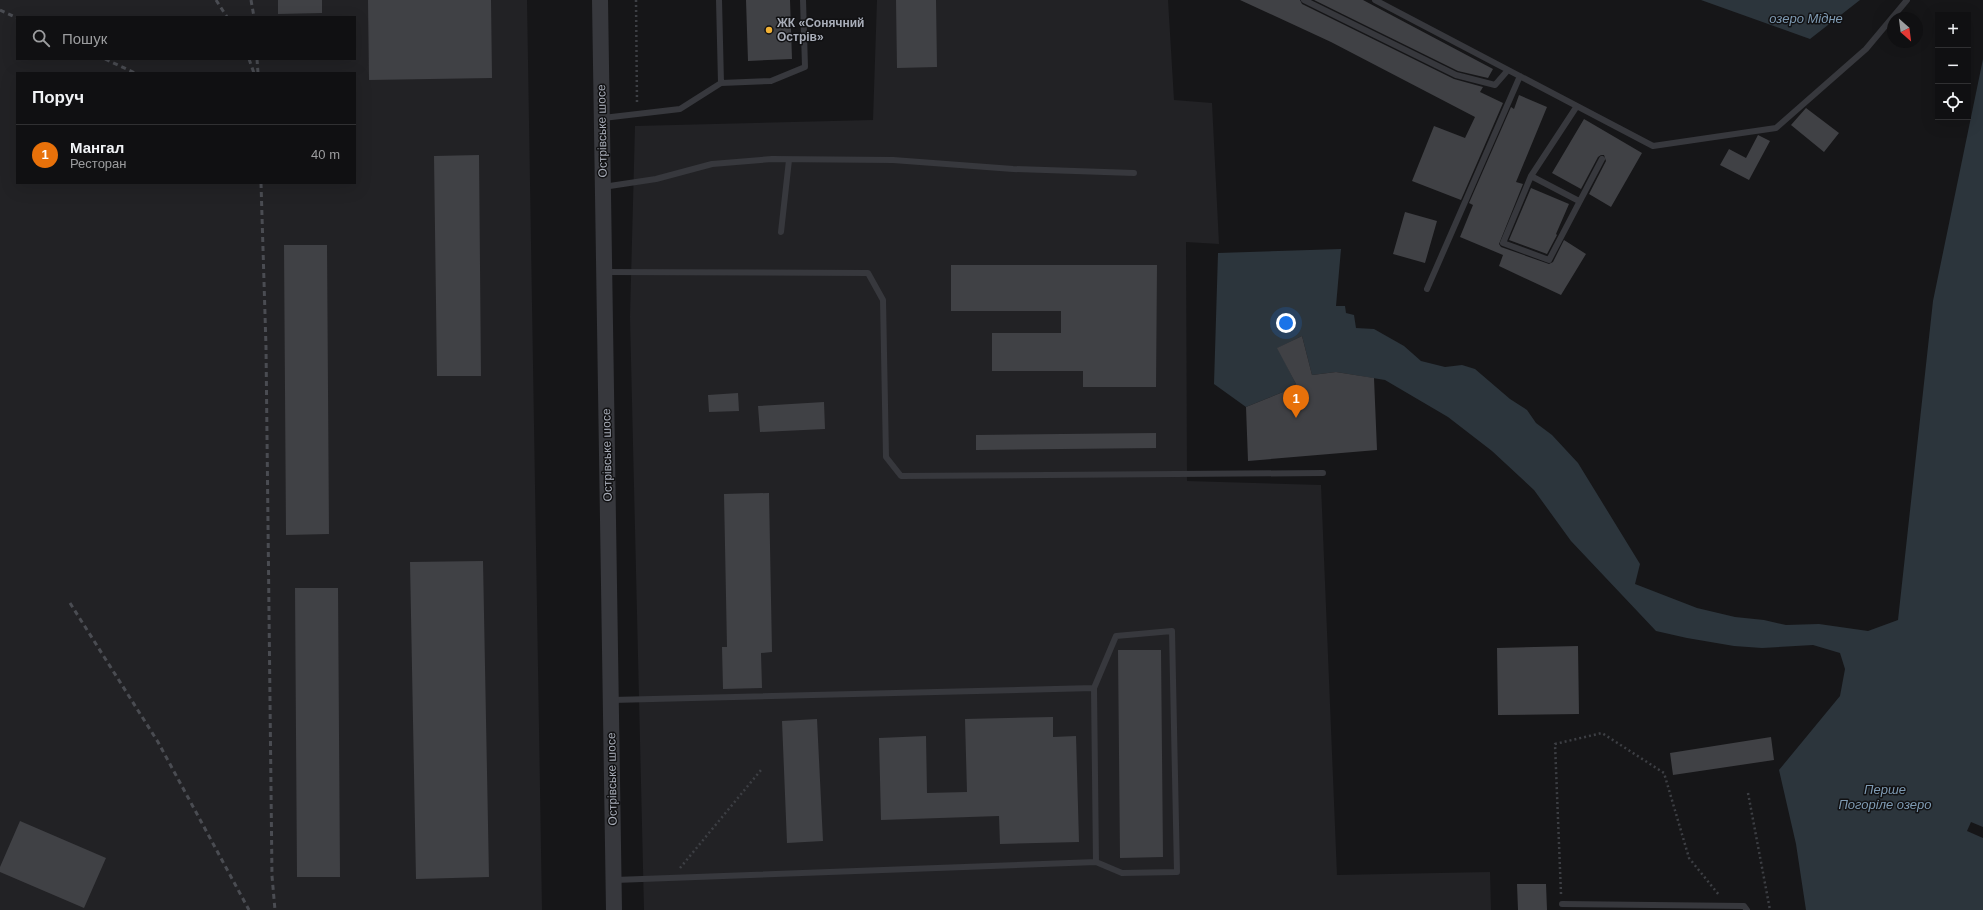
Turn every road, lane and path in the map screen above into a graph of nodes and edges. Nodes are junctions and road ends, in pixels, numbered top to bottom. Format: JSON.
{"nodes":[{"id":1,"x":600,"y":0,"type":"edge"},
{"id":2,"x":636,"y":0,"type":"edge"},
{"id":3,"x":719,"y":0,"type":"edge"},
{"id":4,"x":803,"y":0,"type":"edge"},
{"id":5,"x":1304,"y":0,"type":"edge"},
{"id":6,"x":1375,"y":0,"type":"edge"},
{"id":7,"x":1907,"y":0,"type":"edge"},
{"id":8,"x":1508,"y":70,"type":"junction"},
{"id":9,"x":1520,"y":76,"type":"junction"},
{"id":10,"x":721,"y":83,"type":"junction"},
{"id":11,"x":1577,"y":106,"type":"junction"},
{"id":12,"x":637,"y":114,"type":"junction"},
{"id":13,"x":602,"y":118,"type":"junction"},
{"id":14,"x":1602,"y":159,"type":"dead end"},
{"id":15,"x":789,"y":160,"type":"junction"},
{"id":16,"x":1134,"y":172,"type":"dead end"},
{"id":17,"x":1532,"y":176,"type":"junction"},
{"id":18,"x":603,"y":187,"type":"junction"},
{"id":19,"x":1580,"y":202,"type":"junction"},
{"id":20,"x":781,"y":232,"type":"dead end"},
{"id":21,"x":604,"y":272,"type":"junction"},
{"id":22,"x":1426,"y":289,"type":"dead end"},
{"id":23,"x":1323,"y":473,"type":"dead end"},
{"id":24,"x":1094,"y":688,"type":"junction"},
{"id":25,"x":611,"y":700,"type":"junction"},
{"id":26,"x":761,"y":770,"type":"dead end"},
{"id":27,"x":1748,"y":793,"type":"dead end"},
{"id":28,"x":1096,"y":862,"type":"junction"},
{"id":29,"x":672,"y":878,"type":"junction"},
{"id":30,"x":613,"y":880,"type":"junction"},
{"id":31,"x":1562,"y":904,"type":"joint"},
{"id":32,"x":1728,"y":906,"type":"junction"},
{"id":33,"x":614,"y":910,"type":"edge"},
{"id":34,"x":1747,"y":910,"type":"edge"},
{"id":35,"x":1770,"y":910,"type":"edge"}],
"edges":[{"from":1,"to":13,"type":"street","name":"Острівське шосе"},
{"from":2,"to":12,"type":"path"},
{"from":3,"to":10,"type":"lane"},
{"from":4,"to":10,"type":"lane"},
{"from":5,"to":8,"type":"lane"},
{"from":6,"to":8,"type":"lane"},
{"from":7,"to":11,"type":"lane"},
{"from":8,"to":9,"type":"lane"},
{"from":9,"to":11,"type":"lane"},
{"from":9,"to":22,"type":"lane"},
{"from":10,"to":12,"type":"lane"},
{"from":11,"to":17,"type":"lane"},
{"from":12,"to":13,"type":"lane"},
{"from":13,"to":18,"type":"street","name":"Острівське шосе"},
{"from":14,"to":19,"type":"lane"},
{"from":15,"to":16,"type":"lane"},
{"from":15,"to":18,"type":"lane"},
{"from":15,"to":20,"type":"lane"},
{"from":17,"to":19,"type":"lane"},
{"from":17,"to":19,"type":"lane"},
{"from":18,"to":21,"type":"street","name":"Острівське шосе"},
{"from":21,"to":23,"type":"lane"},
{"from":21,"to":25,"type":"street","name":"Острівське шосе"},
{"from":24,"to":25,"type":"lane"},
{"from":24,"to":28,"type":"lane"},
{"from":24,"to":28,"type":"lane"},
{"from":25,"to":30,"type":"street","name":"Острівське шосе"},
{"from":26,"to":29,"type":"path"},
{"from":27,"to":35,"type":"path"},
{"from":28,"to":29,"type":"lane"},
{"from":29,"to":30,"type":"lane"},
{"from":30,"to":33,"type":"street","name":"Острівське шосе"},
{"from":31,"to":32,"type":"lane"},
{"from":31,"to":32,"type":"path"},
{"from":32,"to":34,"type":"lane"}]}
